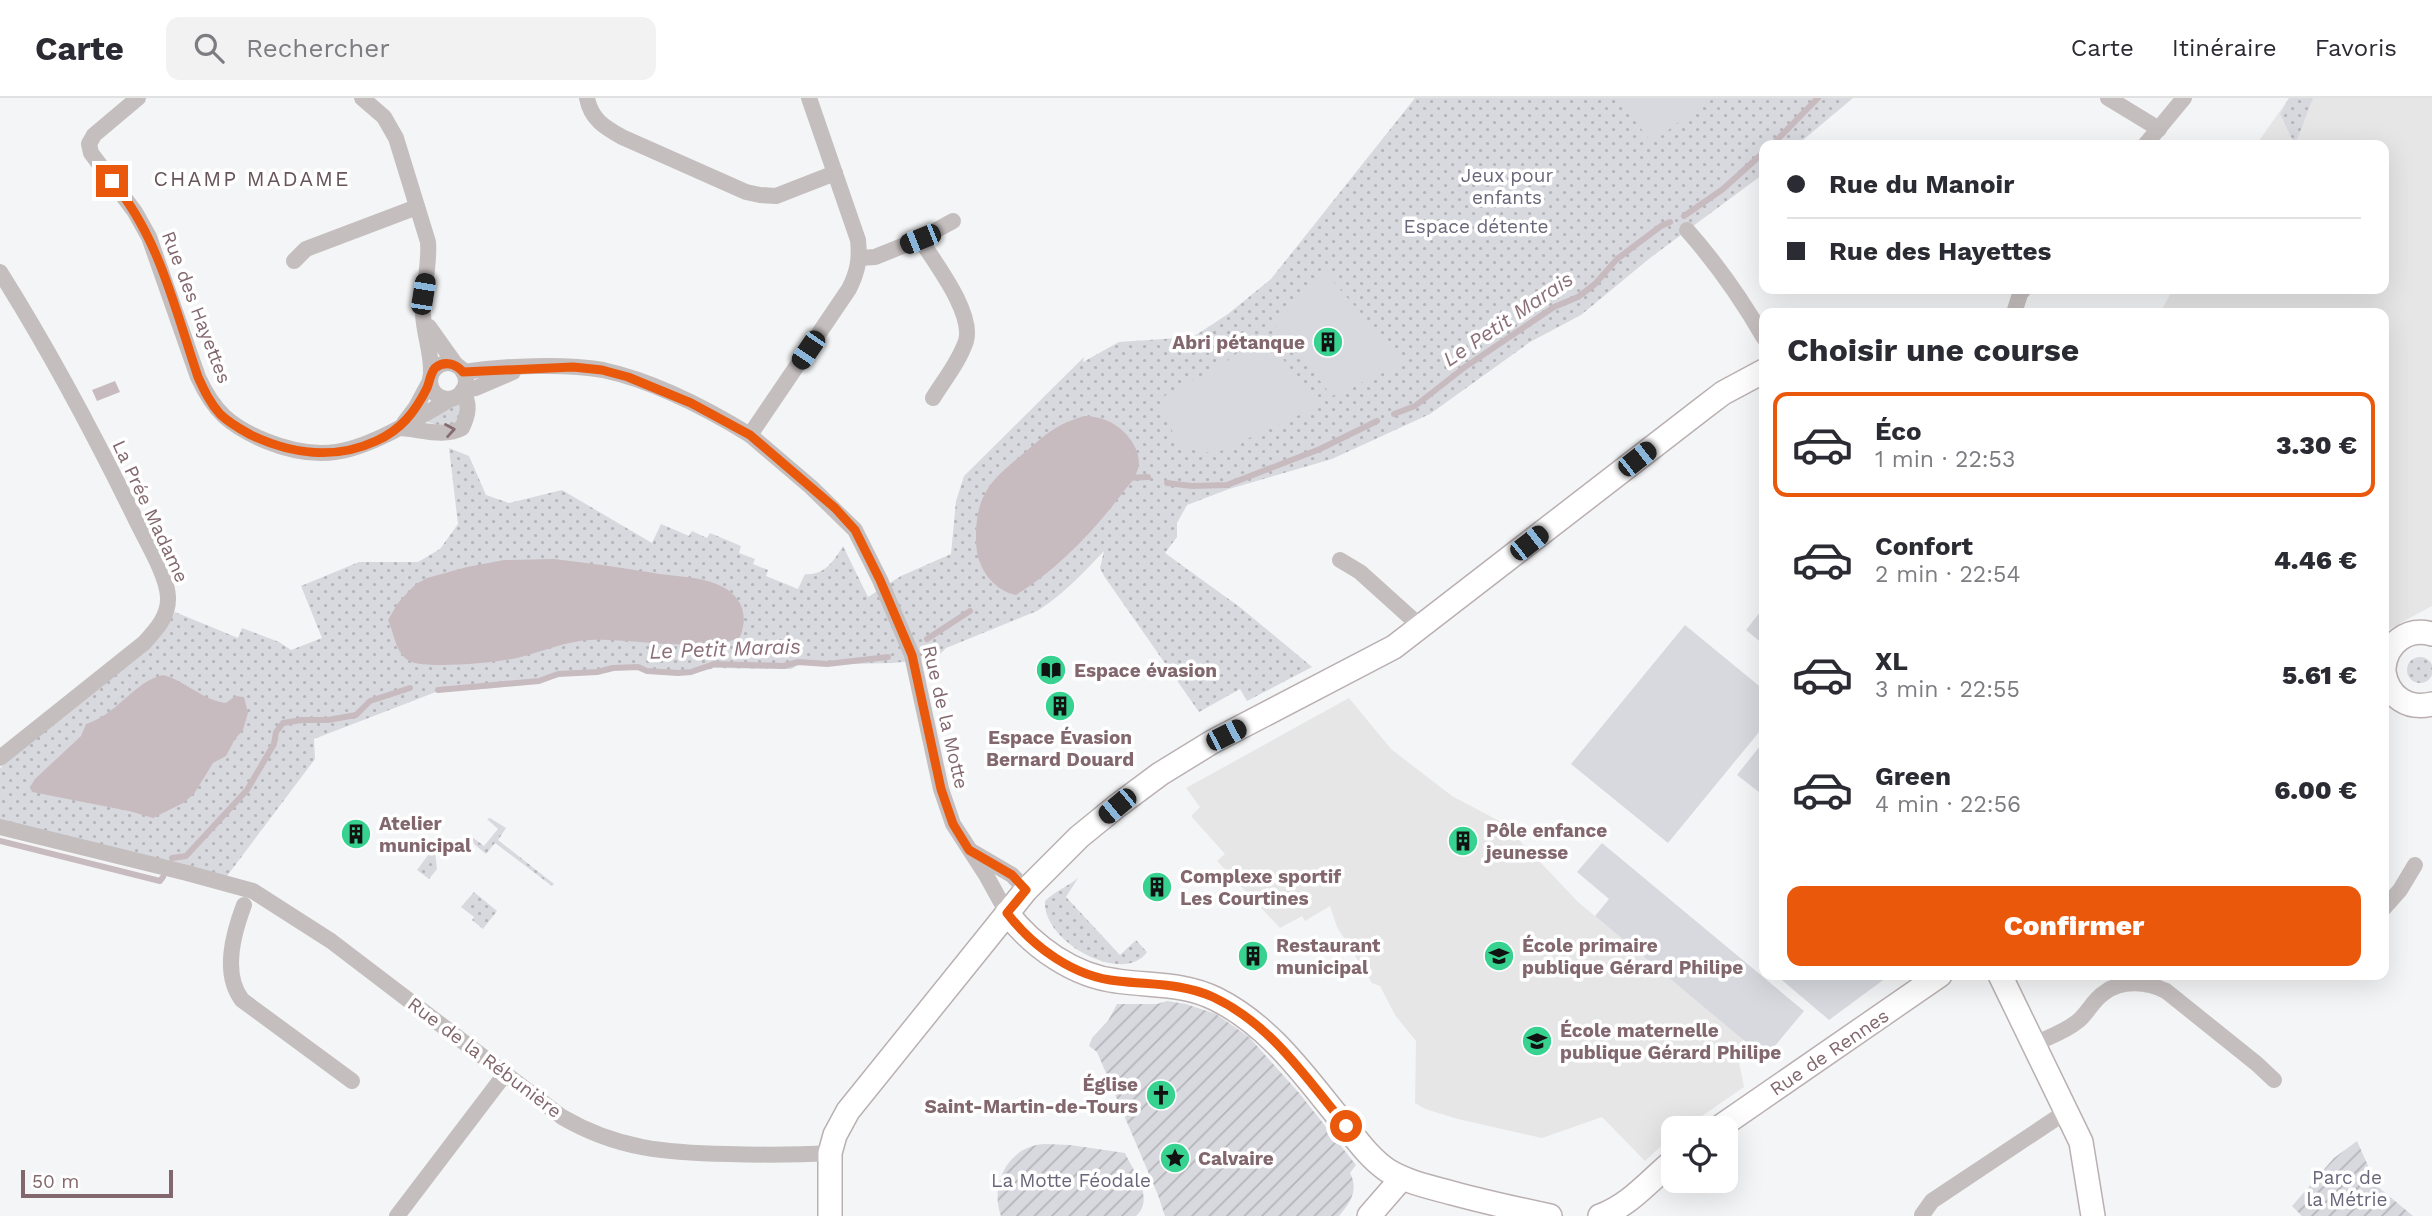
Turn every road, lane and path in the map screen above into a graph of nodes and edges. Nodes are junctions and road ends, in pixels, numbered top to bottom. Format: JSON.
{"nodes":[{"id":1,"x":138,"y":98,"type":"edge"},
{"id":2,"x":362,"y":98,"type":"edge"},
{"id":3,"x":587,"y":98,"type":"edge"},
{"id":4,"x":809,"y":98,"type":"edge"},
{"id":5,"x":2108,"y":98,"type":"edge"},
{"id":6,"x":2184,"y":98,"type":"edge"},
{"id":7,"x":2159,"y":129,"type":"junction"},
{"id":8,"x":2149,"y":140,"type":"edge"},
{"id":9,"x":835,"y":173,"type":"junction"},
{"id":10,"x":417,"y":206,"type":"junction"},
{"id":11,"x":953,"y":221,"type":"dead end"},
{"id":12,"x":1687,"y":230,"type":"dead end"},
{"id":13,"x":920,"y":239,"type":"junction"},
{"id":14,"x":860,"y":258,"type":"junction"},
{"id":15,"x":294,"y":261,"type":"dead end"},
{"id":16,"x":0,"y":272,"type":"edge"},
{"id":17,"x":423,"y":316,"type":"junction"},
{"id":18,"x":1759,"y":329,"type":"edge"},
{"id":19,"x":522,"y":368,"type":"junction"},
{"id":20,"x":460,"y":369,"type":"junction"},
{"id":21,"x":1759,"y":374,"type":"edge"},
{"id":22,"x":431,"y":378,"type":"junction"},
{"id":23,"x":458,"y":394,"type":"junction"},
{"id":24,"x":933,"y":398,"type":"dead end"},
{"id":25,"x":400,"y":428,"type":"junction"},
{"id":26,"x":750,"y":435,"type":"junction"},
{"id":27,"x":1340,"y":560,"type":"dead end"},
{"id":28,"x":1421,"y":627,"type":"junction"},
{"id":29,"x":2432,"y":634,"type":"edge"},
{"id":30,"x":2389,"y":646,"type":"edge"},
{"id":31,"x":2389,"y":687,"type":"edge"},
{"id":32,"x":2432,"y":704,"type":"edge"},
{"id":33,"x":2394,"y":706,"type":"edge"},
{"id":34,"x":0,"y":758,"type":"edge"},
{"id":35,"x":0,"y":827,"type":"edge"},
{"id":36,"x":969,"y":850,"type":"junction"},
{"id":37,"x":2415,"y":865,"type":"dead end"},
{"id":38,"x":1026,"y":890,"type":"junction"},
{"id":39,"x":2389,"y":902,"type":"edge"},
{"id":40,"x":244,"y":905,"type":"dead end"},
{"id":41,"x":1007,"y":913,"type":"junction"},
{"id":42,"x":1933,"y":980,"type":"edge"},
{"id":43,"x":2002,"y":980,"type":"edge"},
{"id":44,"x":2034,"y":1044,"type":"junction"},
{"id":45,"x":505,"y":1074,"type":"junction"},
{"id":46,"x":2274,"y":1080,"type":"dead end"},
{"id":47,"x":352,"y":1082,"type":"dead end"},
{"id":48,"x":2067,"y":1111,"type":"junction"},
{"id":49,"x":1736,"y":1116,"type":"edge"},
{"id":50,"x":830,"y":1153,"type":"junction"},
{"id":51,"x":1661,"y":1172,"type":"edge"},
{"id":52,"x":1402,"y":1178,"type":"junction"},
{"id":53,"x":397,"y":1216,"type":"edge"},
{"id":54,"x":830,"y":1216,"type":"edge"},
{"id":55,"x":1369,"y":1216,"type":"edge"},
{"id":56,"x":1550,"y":1216,"type":"edge"},
{"id":57,"x":1600,"y":1216,"type":"edge"},
{"id":58,"x":1919,"y":1216,"type":"edge"},
{"id":59,"x":2093,"y":1216,"type":"edge"}],
"edges":[{"from":1,"to":25,"type":"street","name":"Rue des Hayettes"},
{"from":2,"to":10,"type":"street"},
{"from":3,"to":9,"type":"street"},
{"from":4,"to":9,"type":"street"},
{"from":5,"to":7,"type":"street"},
{"from":6,"to":7,"type":"street"},
{"from":7,"to":8,"type":"street"},
{"from":9,"to":14,"type":"street"},
{"from":10,"to":15,"type":"street"},
{"from":10,"to":17,"type":"street"},
{"from":11,"to":13,"type":"street"},
{"from":12,"to":18,"type":"street"},
{"from":13,"to":14,"type":"street"},
{"from":13,"to":24,"type":"street"},
{"from":14,"to":26,"type":"street"},
{"from":16,"to":34,"type":"street","name":"La Prée Madame"},
{"from":17,"to":20,"type":"street"},
{"from":17,"to":22,"type":"street"},
{"from":19,"to":20,"type":"street","name":"Rue des Hayettes"},
{"from":19,"to":23,"type":"street","name":"Rue des Hayettes"},
{"from":19,"to":26,"type":"street","name":"Rue des Hayettes"},
{"from":20,"to":22,"type":"street"},
{"from":20,"to":23,"type":"street"},
{"from":21,"to":28,"type":"street"},
{"from":22,"to":23,"type":"street"},
{"from":22,"to":25,"type":"street","name":"Rue des Hayettes"},
{"from":23,"to":25,"type":"street","name":"Rue des Hayettes"},
{"from":25,"to":23,"type":"street","one_way":true},
{"from":26,"to":36,"type":"street","name":"Rue de la Motte"},
{"from":27,"to":28,"type":"street"},
{"from":28,"to":38,"type":"street"},
{"from":29,"to":30,"type":"street"},
{"from":31,"to":33,"type":"street"},
{"from":32,"to":33,"type":"street"},
{"from":35,"to":45,"type":"street","name":"Rue de la Rébunière"},
{"from":36,"to":38,"type":"street","name":"Rue de la Motte"},
{"from":36,"to":41,"type":"street","name":"Rue de la Motte"},
{"from":37,"to":39,"type":"street"},
{"from":38,"to":41,"type":"street"},
{"from":40,"to":47,"type":"street"},
{"from":41,"to":50,"type":"street"},
{"from":41,"to":52,"type":"street"},
{"from":42,"to":49,"type":"street","name":"Rue de Rennes"},
{"from":43,"to":44,"type":"street"},
{"from":44,"to":46,"type":"street"},
{"from":44,"to":48,"type":"street"},
{"from":45,"to":50,"type":"street","name":"Rue de la Rébunière"},
{"from":45,"to":53,"type":"street"},
{"from":48,"to":58,"type":"street"},
{"from":48,"to":59,"type":"street"},
{"from":50,"to":54,"type":"street"},
{"from":51,"to":57,"type":"street"},
{"from":52,"to":55,"type":"street"},
{"from":52,"to":56,"type":"street"}]}
